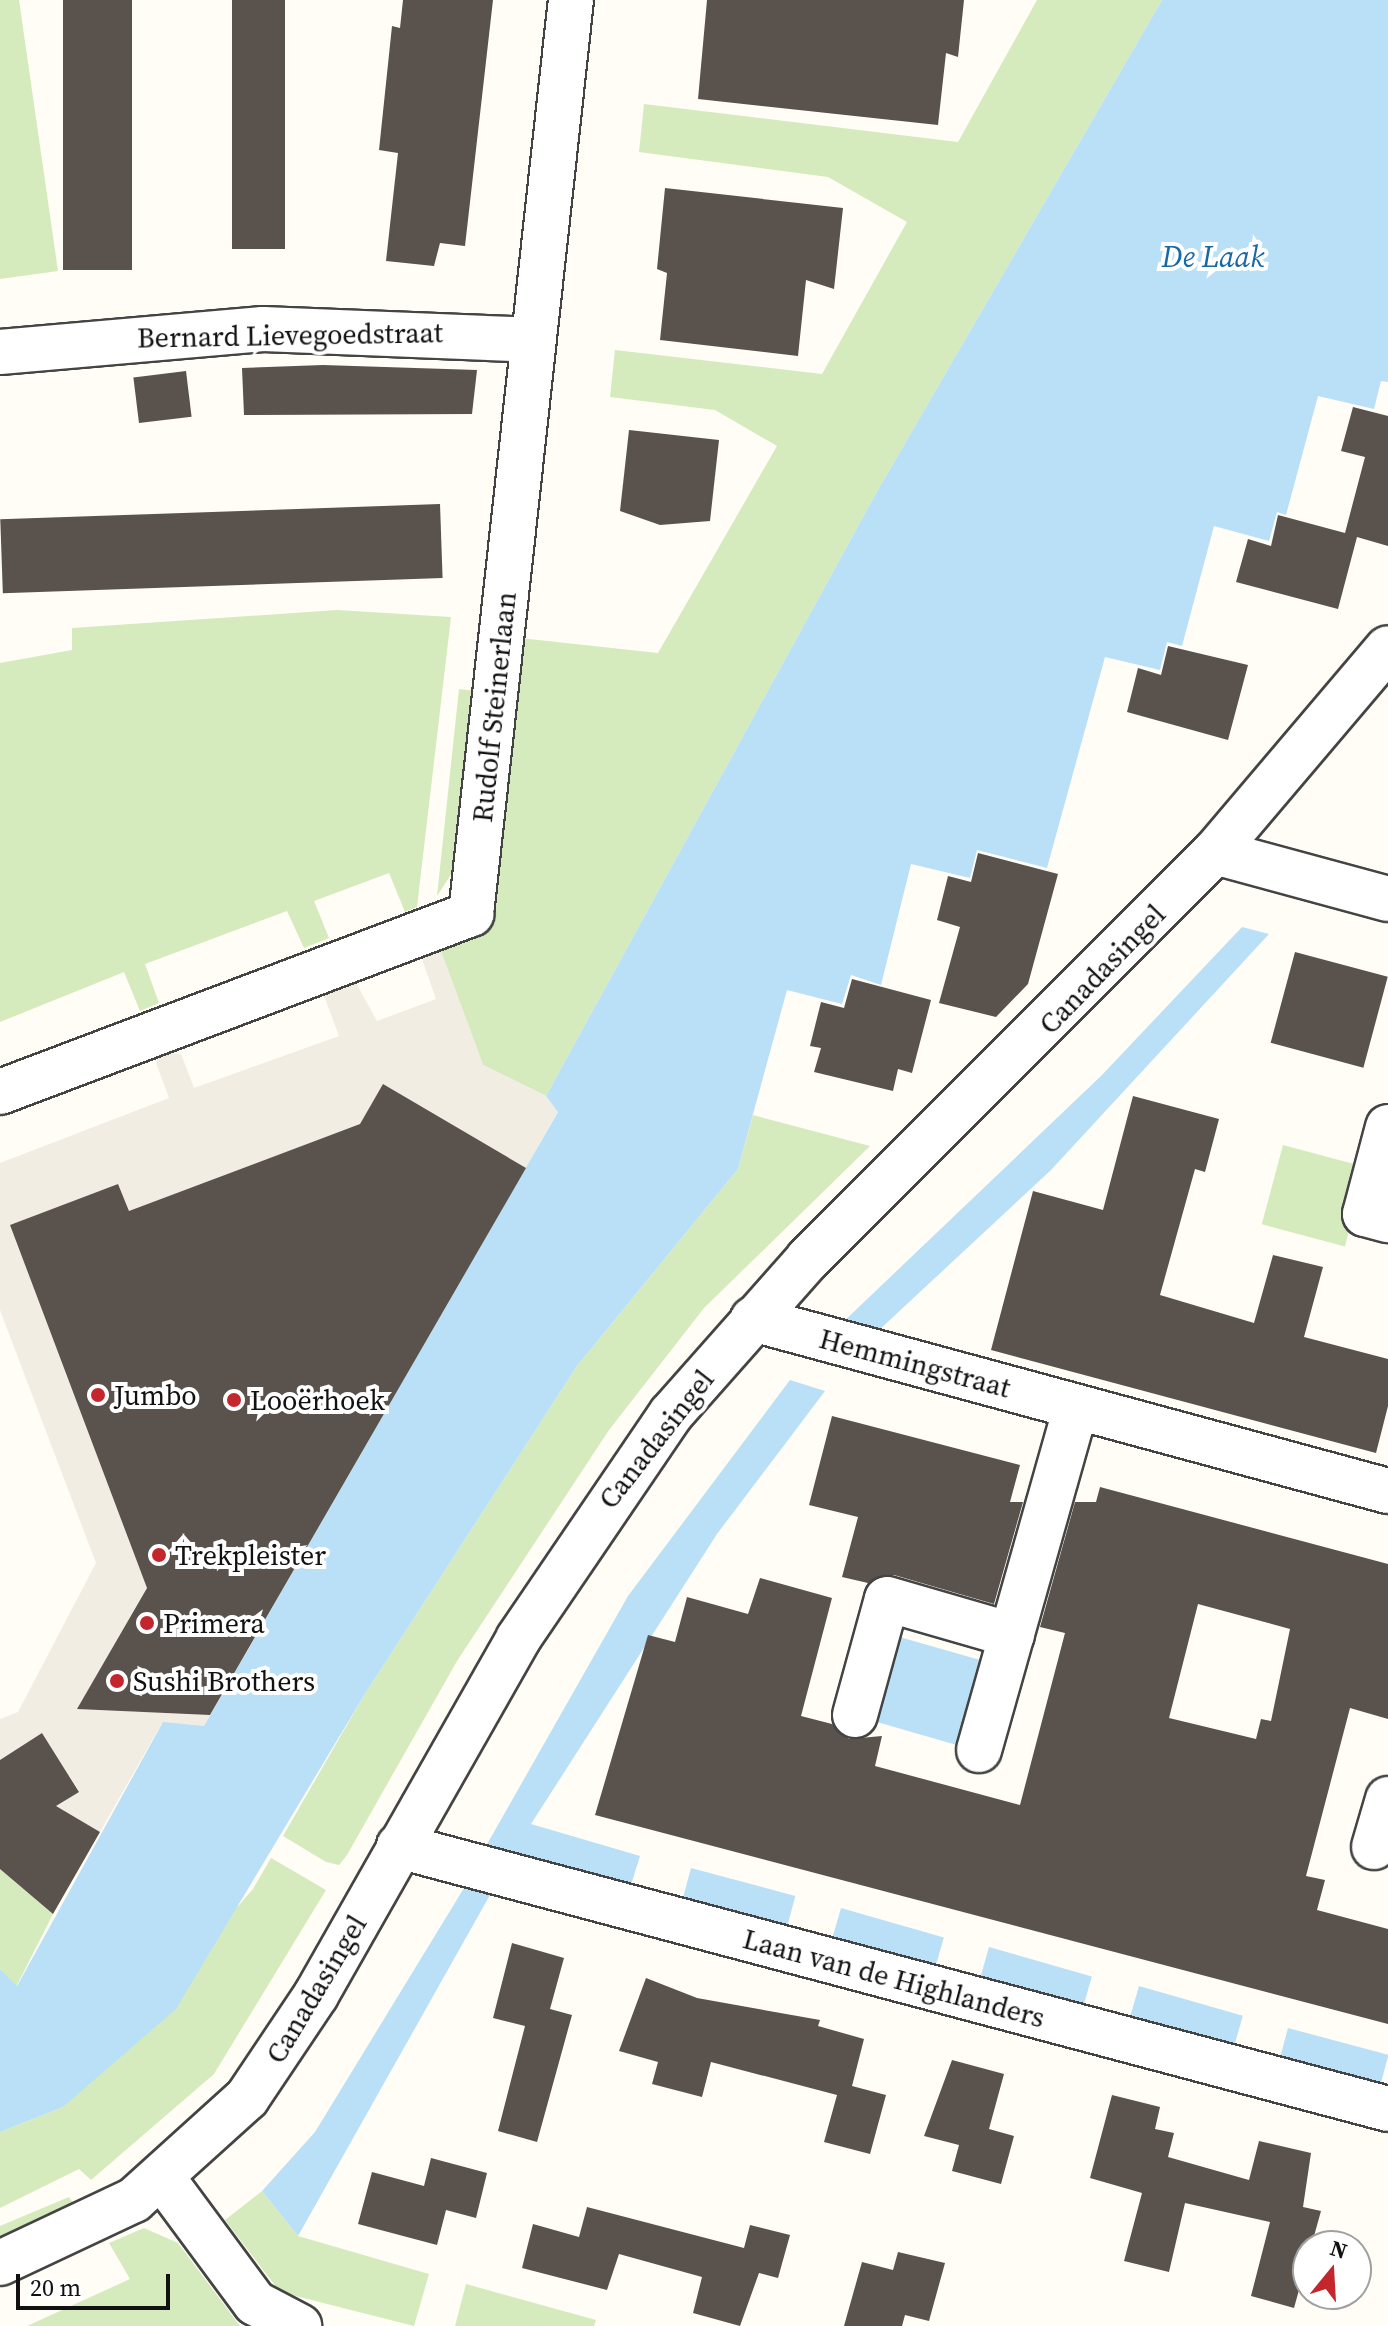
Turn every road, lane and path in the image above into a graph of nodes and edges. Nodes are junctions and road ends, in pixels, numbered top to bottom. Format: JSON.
{"nodes":[{"id":1,"x":571,"y":0,"type":"edge"},
{"id":2,"x":533,"y":340,"type":"junction"},
{"id":3,"x":0,"y":352,"type":"edge"},
{"id":4,"x":1388,"y":648,"type":"edge"},
{"id":5,"x":1215,"y":852,"type":"junction"},
{"id":6,"x":1388,"y":899,"type":"edge"},
{"id":7,"x":0,"y":1092,"type":"edge"},
{"id":8,"x":1388,"y":1127,"type":"edge"},
{"id":9,"x":1388,"y":1220,"type":"edge"},
{"id":10,"x":753,"y":1319,"type":"junction"},
{"id":11,"x":1076,"y":1407,"type":"junction"},
{"id":12,"x":1388,"y":1491,"type":"edge"},
{"id":13,"x":1012,"y":1635,"type":"junction"},
{"id":14,"x":855,"y":1715,"type":"dead end"},
{"id":15,"x":979,"y":1750,"type":"dead end"},
{"id":16,"x":1388,"y":1799,"type":"edge"},
{"id":17,"x":399,"y":1846,"type":"junction"},
{"id":18,"x":1374,"y":1847,"type":"dead end"},
{"id":19,"x":1388,"y":2109,"type":"edge"},
{"id":20,"x":164,"y":2180,"type":"junction"},
{"id":21,"x":0,"y":2263,"type":"edge"},
{"id":22,"x":299,"y":2326,"type":"edge"}],
"edges":[{"from":1,"to":2,"type":"street","name":"Rudolf Steinerlaan"},
{"from":2,"to":3,"type":"street","name":"Bernard Lievegoedstraat"},
{"from":2,"to":7,"type":"street","name":"Rudolf Steinerlaan"},
{"from":4,"to":5,"type":"street","name":"Canadasingel"},
{"from":5,"to":6,"type":"street"},
{"from":5,"to":10,"type":"street","name":"Canadasingel"},
{"from":8,"to":9,"type":"street"},
{"from":10,"to":11,"type":"street","name":"Hemmingstraat"},
{"from":10,"to":17,"type":"street","name":"Canadasingel"},
{"from":11,"to":12,"type":"street","name":"Hemmingstraat"},
{"from":11,"to":13,"type":"street"},
{"from":13,"to":14,"type":"street"},
{"from":13,"to":15,"type":"street"},
{"from":16,"to":18,"type":"street"},
{"from":17,"to":19,"type":"street","name":"Laan van de Highlanders"},
{"from":17,"to":20,"type":"street","name":"Canadasingel"},
{"from":20,"to":21,"type":"street","name":"Canadasingel"},
{"from":20,"to":22,"type":"street"}]}
